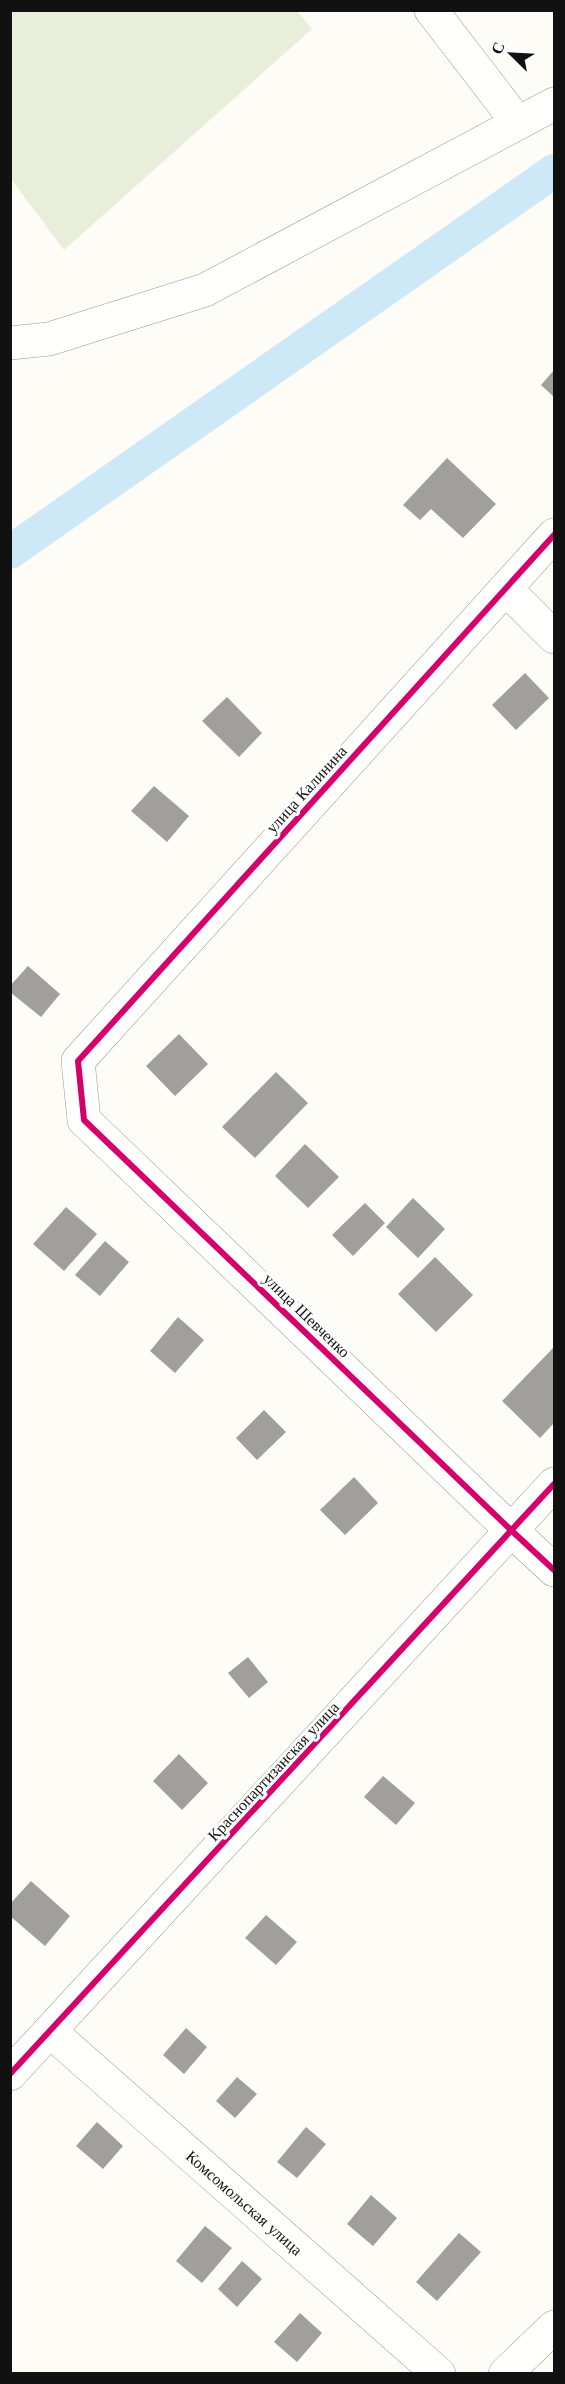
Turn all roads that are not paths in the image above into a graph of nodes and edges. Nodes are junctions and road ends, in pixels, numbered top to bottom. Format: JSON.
{"nodes":[{"id":1,"x":431,"y":10,"type":"edge"},
{"id":2,"x":555,"y":104,"type":"edge"},
{"id":3,"x":518,"y":123,"type":"junction"},
{"id":4,"x":10,"y":343,"type":"edge"},
{"id":5,"x":555,"y":535,"type":"edge"},
{"id":6,"x":506,"y":589,"type":"junction"},
{"id":7,"x":555,"y":637,"type":"edge"},
{"id":8,"x":78,"y":1061,"type":"joint"},
{"id":9,"x":555,"y":1484,"type":"edge"},
{"id":10,"x":512,"y":1531,"type":"junction"},
{"id":11,"x":555,"y":1570,"type":"edge"},
{"id":12,"x":51,"y":2032,"type":"junction"},
{"id":13,"x":10,"y":2074,"type":"edge"},
{"id":14,"x":555,"y":2327,"type":"edge"},
{"id":15,"x":439,"y":2373,"type":"edge"},
{"id":16,"x":505,"y":2373,"type":"edge"}],
"edges":[{"from":1,"to":3,"type":"street"},
{"from":2,"to":3,"type":"street"},
{"from":3,"to":4,"type":"street"},
{"from":5,"to":6,"type":"street","name":"улица Калинина"},
{"from":6,"to":7,"type":"street"},
{"from":6,"to":8,"type":"street","name":"улица Калинина"},
{"from":8,"to":10,"type":"street","name":"улица Шевченко"},
{"from":9,"to":10,"type":"street","name":"Краснопартизанская улица"},
{"from":10,"to":11,"type":"street","name":"улица Шевченко"},
{"from":10,"to":12,"type":"street","name":"Краснопартизанская улица"},
{"from":12,"to":13,"type":"street","name":"Краснопартизанская улица"},
{"from":12,"to":15,"type":"street","name":"Комсомольская улица"},
{"from":14,"to":16,"type":"street"}]}
